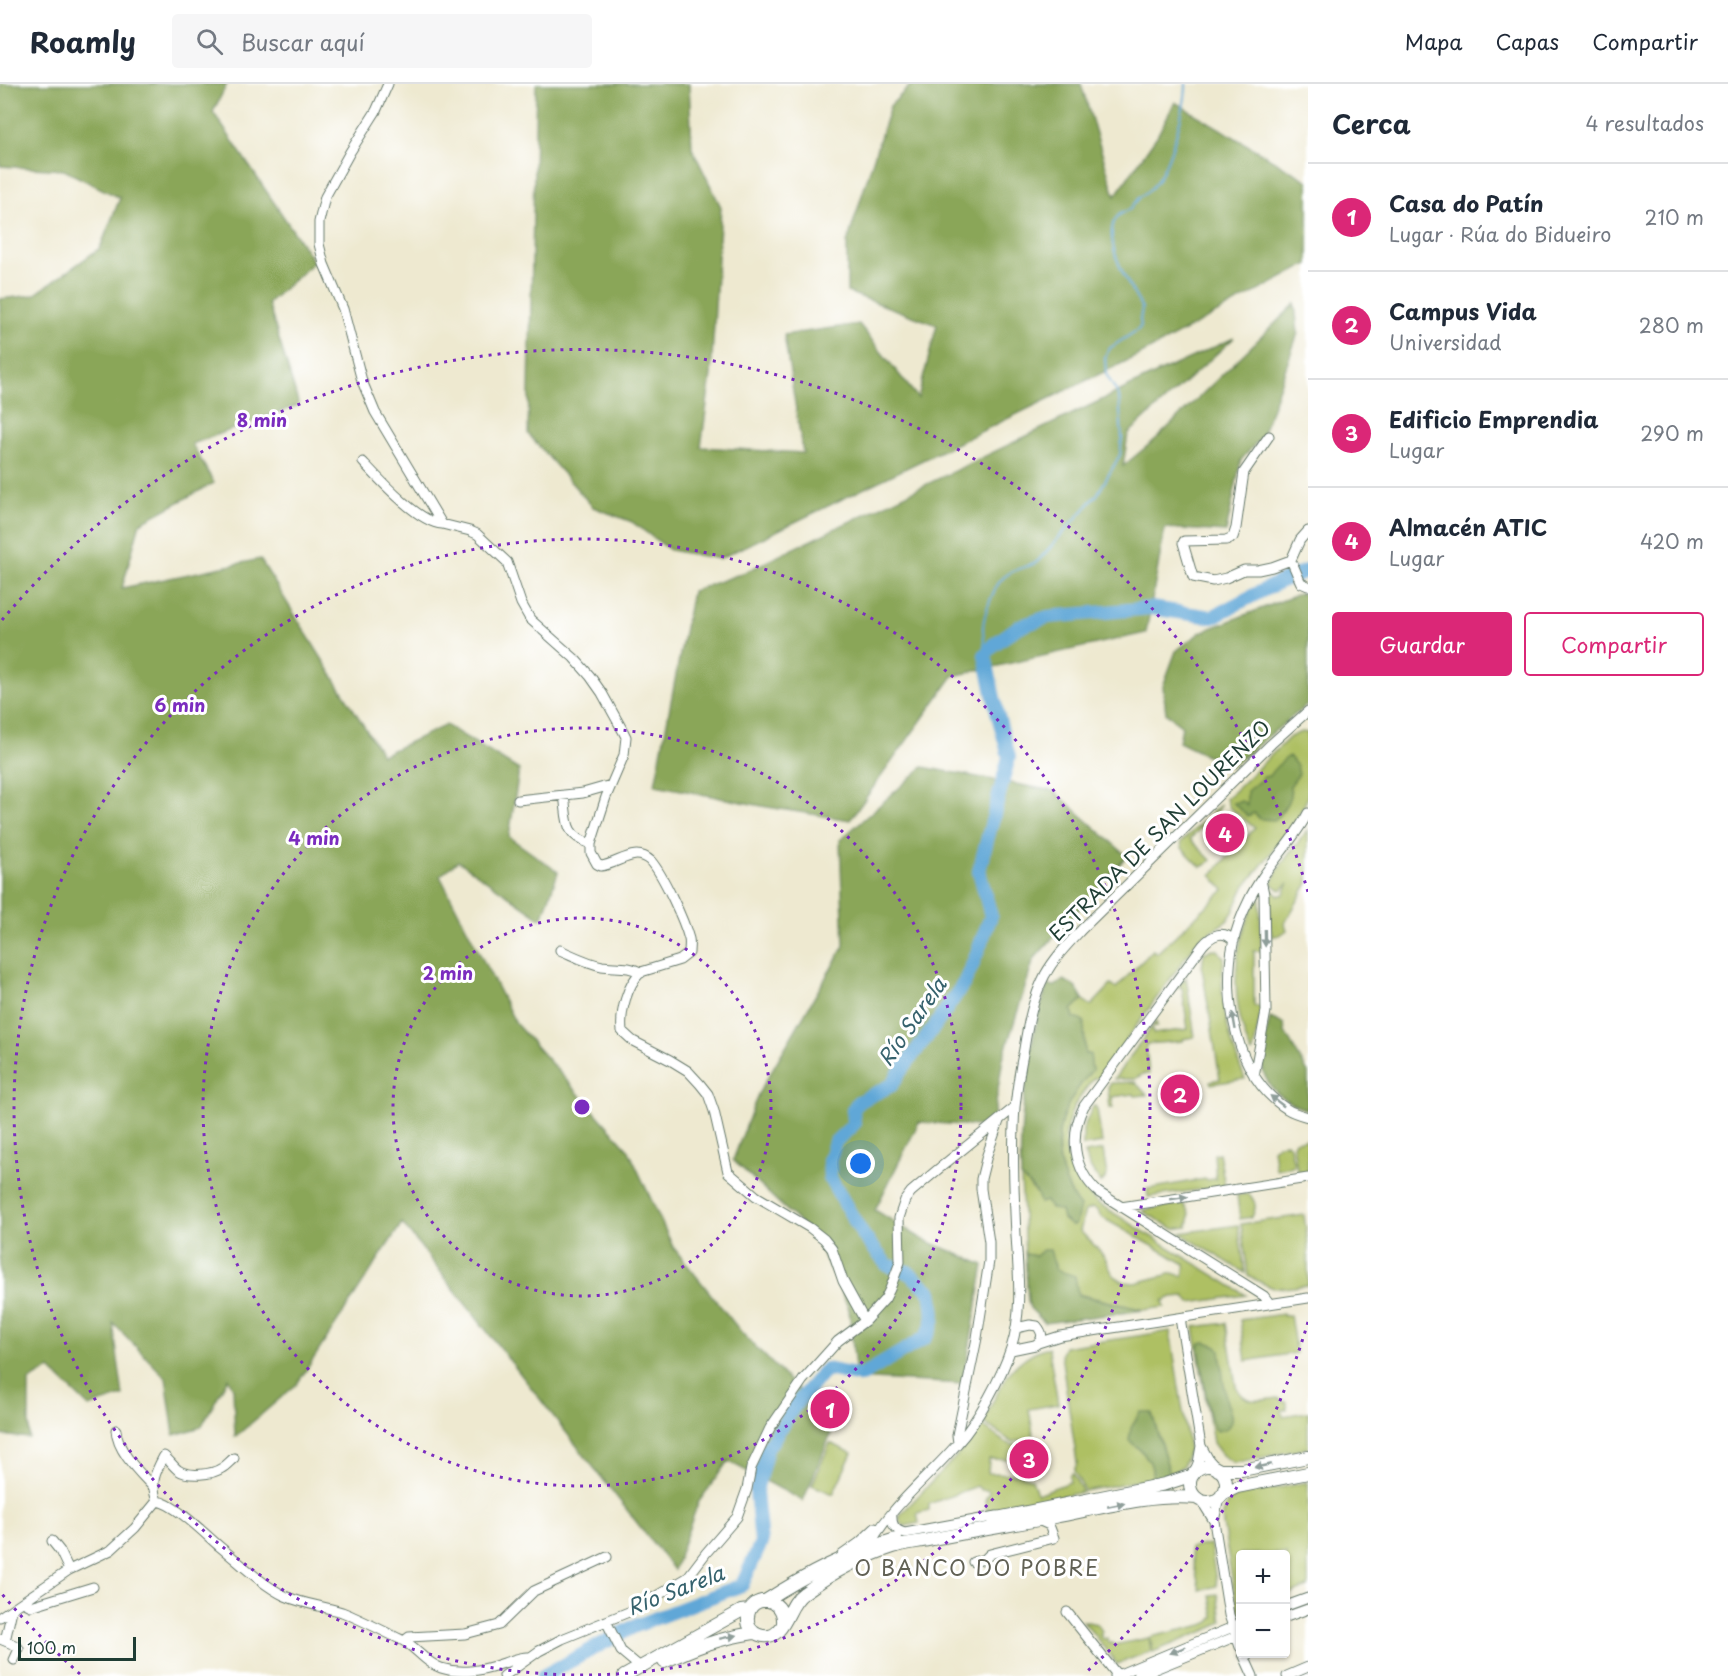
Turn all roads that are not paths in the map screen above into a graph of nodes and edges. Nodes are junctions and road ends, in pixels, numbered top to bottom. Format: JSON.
{"nodes":[{"id":1,"x":388,"y":84,"type":"edge"},
{"id":2,"x":1269,"y":436,"type":"dead end"},
{"id":3,"x":363,"y":462,"type":"dead end"},
{"id":4,"x":442,"y":524,"type":"junction"},
{"id":5,"x":1308,"y":531,"type":"edge"},
{"id":6,"x":1291,"y":561,"type":"junction"},
{"id":7,"x":1304,"y":583,"type":"edge"},
{"id":8,"x":1306,"y":713,"type":"edge"},
{"id":9,"x":1308,"y":724,"type":"edge"},
{"id":10,"x":611,"y":785,"type":"junction"},
{"id":11,"x":564,"y":795,"type":"junction"},
{"id":12,"x":518,"y":800,"type":"dead end"},
{"id":13,"x":1308,"y":813,"type":"edge"},
{"id":14,"x":591,"y":844,"type":"junction"},
{"id":15,"x":1261,"y":880,"type":"junction"},
{"id":16,"x":1242,"y":916,"type":"junction"},
{"id":17,"x":1234,"y":940,"type":"junction"},
{"id":18,"x":1206,"y":941,"type":"junction"},
{"id":19,"x":560,"y":950,"type":"dead end"},
{"id":20,"x":641,"y":973,"type":"junction"},
{"id":21,"x":1254,"y":1076,"type":"junction"},
{"id":22,"x":1015,"y":1107,"type":"junction"},
{"id":23,"x":1308,"y":1117,"type":"edge"},
{"id":24,"x":999,"y":1121,"type":"junction"},
{"id":25,"x":1308,"y":1178,"type":"edge"},
{"id":26,"x":1121,"y":1207,"type":"junction"},
{"id":27,"x":1308,"y":1298,"type":"edge"},
{"id":28,"x":1270,"y":1304,"type":"junction"},
{"id":29,"x":1019,"y":1308,"type":"junction"},
{"id":30,"x":1180,"y":1318,"type":"junction"},
{"id":31,"x":865,"y":1321,"type":"junction"},
{"id":32,"x":1016,"y":1328,"type":"junction"},
{"id":33,"x":1038,"y":1328,"type":"junction"},
{"id":34,"x":1060,"y":1336,"type":"junction"},
{"id":35,"x":1038,"y":1343,"type":"junction"},
{"id":36,"x":1011,"y":1350,"type":"junction"},
{"id":37,"x":116,"y":1430,"type":"dead end"},
{"id":38,"x":958,"y":1443,"type":"junction"},
{"id":39,"x":1201,"y":1446,"type":"junction"},
{"id":40,"x":1308,"y":1457,"type":"edge"},
{"id":41,"x":234,"y":1458,"type":"dead end"},
{"id":42,"x":1218,"y":1470,"type":"junction"},
{"id":43,"x":1308,"y":1473,"type":"edge"},
{"id":44,"x":1193,"y":1474,"type":"junction"},
{"id":45,"x":152,"y":1486,"type":"junction"},
{"id":46,"x":1220,"y":1496,"type":"junction"},
{"id":47,"x":1199,"y":1499,"type":"junction"},
{"id":48,"x":157,"y":1501,"type":"junction"},
{"id":49,"x":892,"y":1512,"type":"junction"},
{"id":50,"x":1081,"y":1512,"type":"junction"},
{"id":51,"x":1013,"y":1515,"type":"junction"},
{"id":52,"x":1037,"y":1520,"type":"junction"},
{"id":53,"x":1214,"y":1521,"type":"junction"},
{"id":54,"x":1053,"y":1533,"type":"junction"},
{"id":55,"x":52,"y":1541,"type":"dead end"},
{"id":56,"x":896,"y":1542,"type":"junction"},
{"id":57,"x":869,"y":1546,"type":"junction"},
{"id":58,"x":607,"y":1557,"type":"dead end"},
{"id":59,"x":973,"y":1562,"type":"dead end"},
{"id":60,"x":832,"y":1563,"type":"junction"},
{"id":61,"x":69,"y":1570,"type":"junction"},
{"id":62,"x":93,"y":1587,"type":"dead end"},
{"id":63,"x":801,"y":1595,"type":"junction"},
{"id":64,"x":1308,"y":1598,"type":"edge"},
{"id":65,"x":765,"y":1601,"type":"junction"},
{"id":66,"x":23,"y":1602,"type":"junction"},
{"id":67,"x":1290,"y":1605,"type":"edge"},
{"id":68,"x":1308,"y":1609,"type":"edge"},
{"id":69,"x":12,"y":1610,"type":"junction"},
{"id":70,"x":749,"y":1610,"type":"junction"},
{"id":71,"x":1067,"y":1612,"type":"dead end"},
{"id":72,"x":1290,"y":1616,"type":"edge"},
{"id":73,"x":0,"y":1617,"type":"edge"},
{"id":74,"x":783,"y":1623,"type":"junction"},
{"id":75,"x":608,"y":1624,"type":"junction"},
{"id":76,"x":1236,"y":1626,"type":"edge"},
{"id":77,"x":1236,"y":1631,"type":"edge"},
{"id":78,"x":1236,"y":1631,"type":"edge"},
{"id":79,"x":754,"y":1632,"type":"junction"},
{"id":80,"x":2,"y":1640,"type":"edge"},
{"id":81,"x":404,"y":1641,"type":"junction"},
{"id":82,"x":530,"y":1657,"type":"junction"},
{"id":83,"x":1245,"y":1658,"type":"edge"},
{"id":84,"x":14,"y":1660,"type":"dead end"},
{"id":85,"x":1308,"y":1667,"type":"edge"},
{"id":86,"x":638,"y":1671,"type":"edge"},
{"id":87,"x":504,"y":1676,"type":"edge"},
{"id":88,"x":624,"y":1676,"type":"edge"},
{"id":89,"x":1117,"y":1676,"type":"edge"},
{"id":90,"x":1138,"y":1676,"type":"edge"},
{"id":91,"x":1253,"y":1676,"type":"edge"},
{"id":92,"x":1287,"y":1676,"type":"edge"}],
"edges":[{"from":1,"to":4,"type":"street"},
{"from":2,"to":6,"type":"street"},
{"from":3,"to":4,"type":"street"},
{"from":4,"to":10,"type":"street"},
{"from":5,"to":6,"type":"street"},
{"from":6,"to":7,"type":"street"},
{"from":8,"to":9,"type":"street"},
{"from":8,"to":22,"type":"street","name":"ESTRADA DE SAN LOURENZO"},
{"from":10,"to":11,"type":"street"},
{"from":10,"to":14,"type":"street"},
{"from":11,"to":12,"type":"street"},
{"from":11,"to":14,"type":"street"},
{"from":13,"to":15,"type":"street"},
{"from":14,"to":20,"type":"street"},
{"from":15,"to":16,"type":"street"},
{"from":15,"to":21,"type":"street","one_way":true},
{"from":16,"to":17,"type":"street"},
{"from":16,"to":18,"type":"street"},
{"from":17,"to":18,"type":"street"},
{"from":21,"to":17,"type":"street","one_way":true},
{"from":18,"to":26,"type":"street"},
{"from":19,"to":20,"type":"street"},
{"from":20,"to":31,"type":"street"},
{"from":23,"to":21,"type":"street","one_way":true},
{"from":22,"to":24,"type":"street"},
{"from":22,"to":29,"type":"street","name":"ESTRADA DE SAN LOURENZO"},
{"from":24,"to":31,"type":"street"},
{"from":24,"to":38,"type":"street"},
{"from":26,"to":25,"type":"street","one_way":true},
{"from":26,"to":28,"type":"street"},
{"from":27,"to":28,"type":"street"},
{"from":28,"to":30,"type":"street"},
{"from":29,"to":32,"type":"street","name":"ESTRADA DE SAN LOURENZO"},
{"from":29,"to":33,"type":"street"},
{"from":30,"to":34,"type":"street"},
{"from":30,"to":39,"type":"street"},
{"from":31,"to":75,"type":"street"},
{"from":32,"to":33,"type":"street"},
{"from":32,"to":36,"type":"street","name":"ESTRADA DE SAN LOURENZO"},
{"from":33,"to":34,"type":"street"},
{"from":33,"to":35,"type":"street"},
{"from":34,"to":35,"type":"street"},
{"from":35,"to":36,"type":"street"},
{"from":36,"to":38,"type":"street","name":"ESTRADA DE SAN LOURENZO"},
{"from":37,"to":45,"type":"street"},
{"from":38,"to":49,"type":"street","name":"ESTRADA DE SAN LOURENZO"},
{"from":39,"to":42,"type":"street"},
{"from":39,"to":44,"type":"street"},
{"from":40,"to":42,"type":"main road","one_way":true},
{"from":41,"to":45,"type":"street"},
{"from":42,"to":44,"type":"main road"},
{"from":42,"to":46,"type":"main road"},
{"from":43,"to":46,"type":"main road"},
{"from":44,"to":47,"type":"main road"},
{"from":44,"to":51,"type":"main road"},
{"from":45,"to":48,"type":"street"},
{"from":46,"to":47,"type":"main road"},
{"from":46,"to":53,"type":"street"},
{"from":50,"to":47,"type":"main road","one_way":true},
{"from":47,"to":53,"type":"street"},
{"from":48,"to":61,"type":"street"},
{"from":48,"to":81,"type":"street"},
{"from":49,"to":51,"type":"street"},
{"from":49,"to":57,"type":"street"},
{"from":49,"to":60,"type":"street"},
{"from":50,"to":52,"type":"main road"},
{"from":50,"to":54,"type":"street"},
{"from":51,"to":56,"type":"main road"},
{"from":52,"to":54,"type":"street"},
{"from":52,"to":56,"type":"main road"},
{"from":53,"to":76,"type":"street"},
{"from":54,"to":59,"type":"street"},
{"from":55,"to":61,"type":"street"},
{"from":56,"to":57,"type":"main road"},
{"from":56,"to":63,"type":"main road"},
{"from":57,"to":60,"type":"main road"},
{"from":57,"to":63,"type":"street"},
{"from":58,"to":81,"type":"street"},
{"from":60,"to":65,"type":"main road"},
{"from":61,"to":66,"type":"street"},
{"from":62,"to":66,"type":"street"},
{"from":63,"to":74,"type":"main road"},
{"from":64,"to":67,"type":"street"},
{"from":65,"to":70,"type":"main road"},
{"from":65,"to":74,"type":"main road"},
{"from":66,"to":69,"type":"street"},
{"from":68,"to":72,"type":"street"},
{"from":69,"to":73,"type":"street"},
{"from":69,"to":80,"type":"street"},
{"from":70,"to":79,"type":"main road"},
{"from":70,"to":86,"type":"main road"},
{"from":71,"to":89,"type":"street"},
{"from":74,"to":79,"type":"main road"},
{"from":75,"to":82,"type":"street"},
{"from":75,"to":86,"type":"street"},
{"from":77,"to":89,"type":"street","one_way":true},
{"from":78,"to":90,"type":"street"},
{"from":86,"to":79,"type":"main road","one_way":true},
{"from":80,"to":84,"type":"street"},
{"from":81,"to":82,"type":"street"},
{"from":82,"to":87,"type":"street"},
{"from":83,"to":91,"type":"street"},
{"from":85,"to":92,"type":"street"},
{"from":86,"to":88,"type":"main road"}]}
